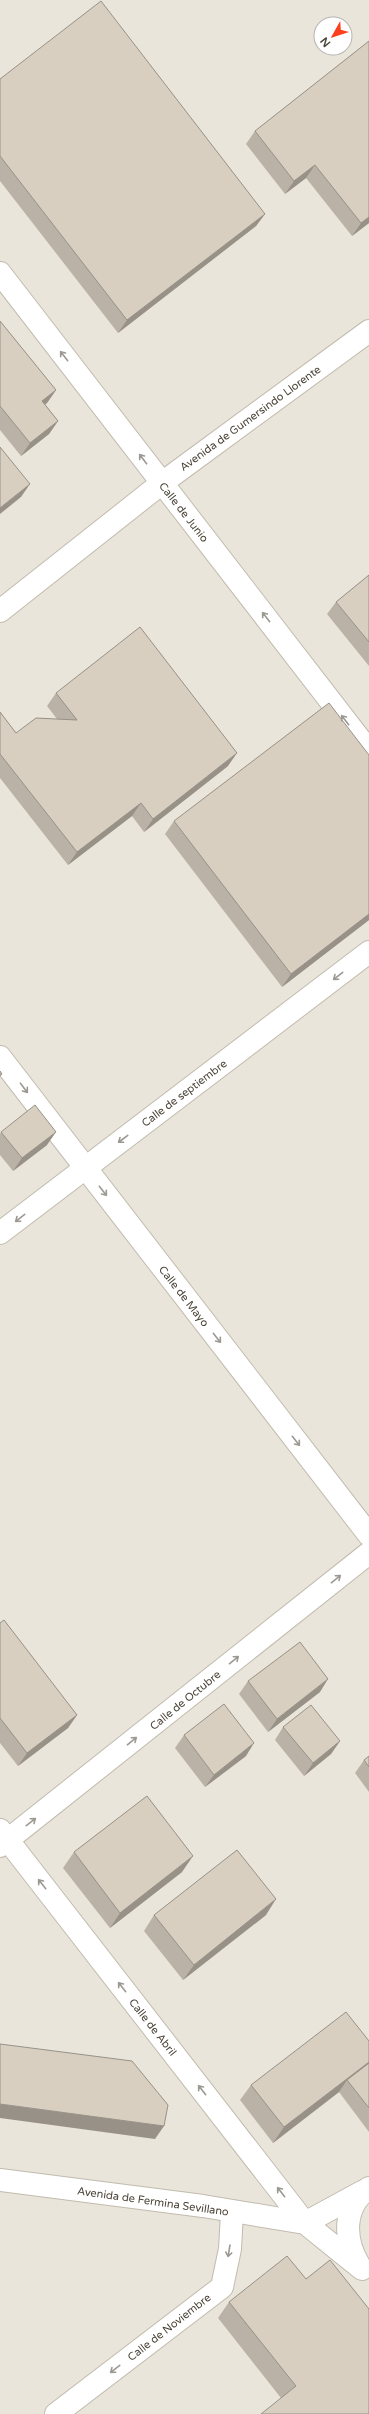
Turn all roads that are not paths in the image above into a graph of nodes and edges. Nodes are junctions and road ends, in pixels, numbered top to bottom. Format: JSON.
{"nodes":[{"id":1,"x":0,"y":273,"type":"edge"},
{"id":2,"x":369,"y":331,"type":"edge"},
{"id":3,"x":162,"y":483,"type":"junction"},
{"id":4,"x":0,"y":611,"type":"edge"},
{"id":5,"x":369,"y":751,"type":"edge"},
{"id":6,"x":369,"y":952,"type":"edge"},
{"id":7,"x":0,"y":1057,"type":"edge"},
{"id":8,"x":85,"y":1168,"type":"junction"},
{"id":9,"x":0,"y":1233,"type":"edge"},
{"id":10,"x":369,"y":1535,"type":"edge"},
{"id":11,"x":369,"y":1553,"type":"edge"},
{"id":12,"x":3,"y":1839,"type":"edge"},
{"id":13,"x":0,"y":2180,"type":"edge"},
{"id":14,"x":367,"y":2189,"type":"edge"},
{"id":15,"x":232,"y":2212,"type":"junction"},
{"id":16,"x":305,"y":2223,"type":"junction"},
{"id":17,"x":365,"y":2272,"type":"edge"},
{"id":18,"x":56,"y":2414,"type":"edge"}],
"edges":[{"from":3,"to":1,"type":"street","name":"Calle de Junio","one_way":true},
{"from":2,"to":3,"type":"street","name":"Avenida de Gumersindo Llorente"},
{"from":3,"to":4,"type":"street","name":"Avenida de Gumersindo Llorente"},
{"from":5,"to":3,"type":"street","name":"Calle de Junio","one_way":true},
{"from":6,"to":8,"type":"street","name":"Calle de septiembre","one_way":true},
{"from":7,"to":8,"type":"street","name":"Calle de Mayo","one_way":true},
{"from":8,"to":9,"type":"street","name":"Calle de septiembre","one_way":true},
{"from":8,"to":10,"type":"street","name":"Calle de Mayo","one_way":true},
{"from":12,"to":11,"type":"street","name":"Calle de Octubre","one_way":true},
{"from":16,"to":12,"type":"street","name":"Calle de Abril","one_way":true},
{"from":13,"to":15,"type":"street","name":"Avenida de Fermina Sevillano"},
{"from":14,"to":16,"type":"street"},
{"from":14,"to":17,"type":"street"},
{"from":15,"to":16,"type":"street","name":"Avenida de Fermina Sevillano"},
{"from":15,"to":18,"type":"street","name":"Calle de Noviembre","one_way":true},
{"from":16,"to":17,"type":"street"}]}
